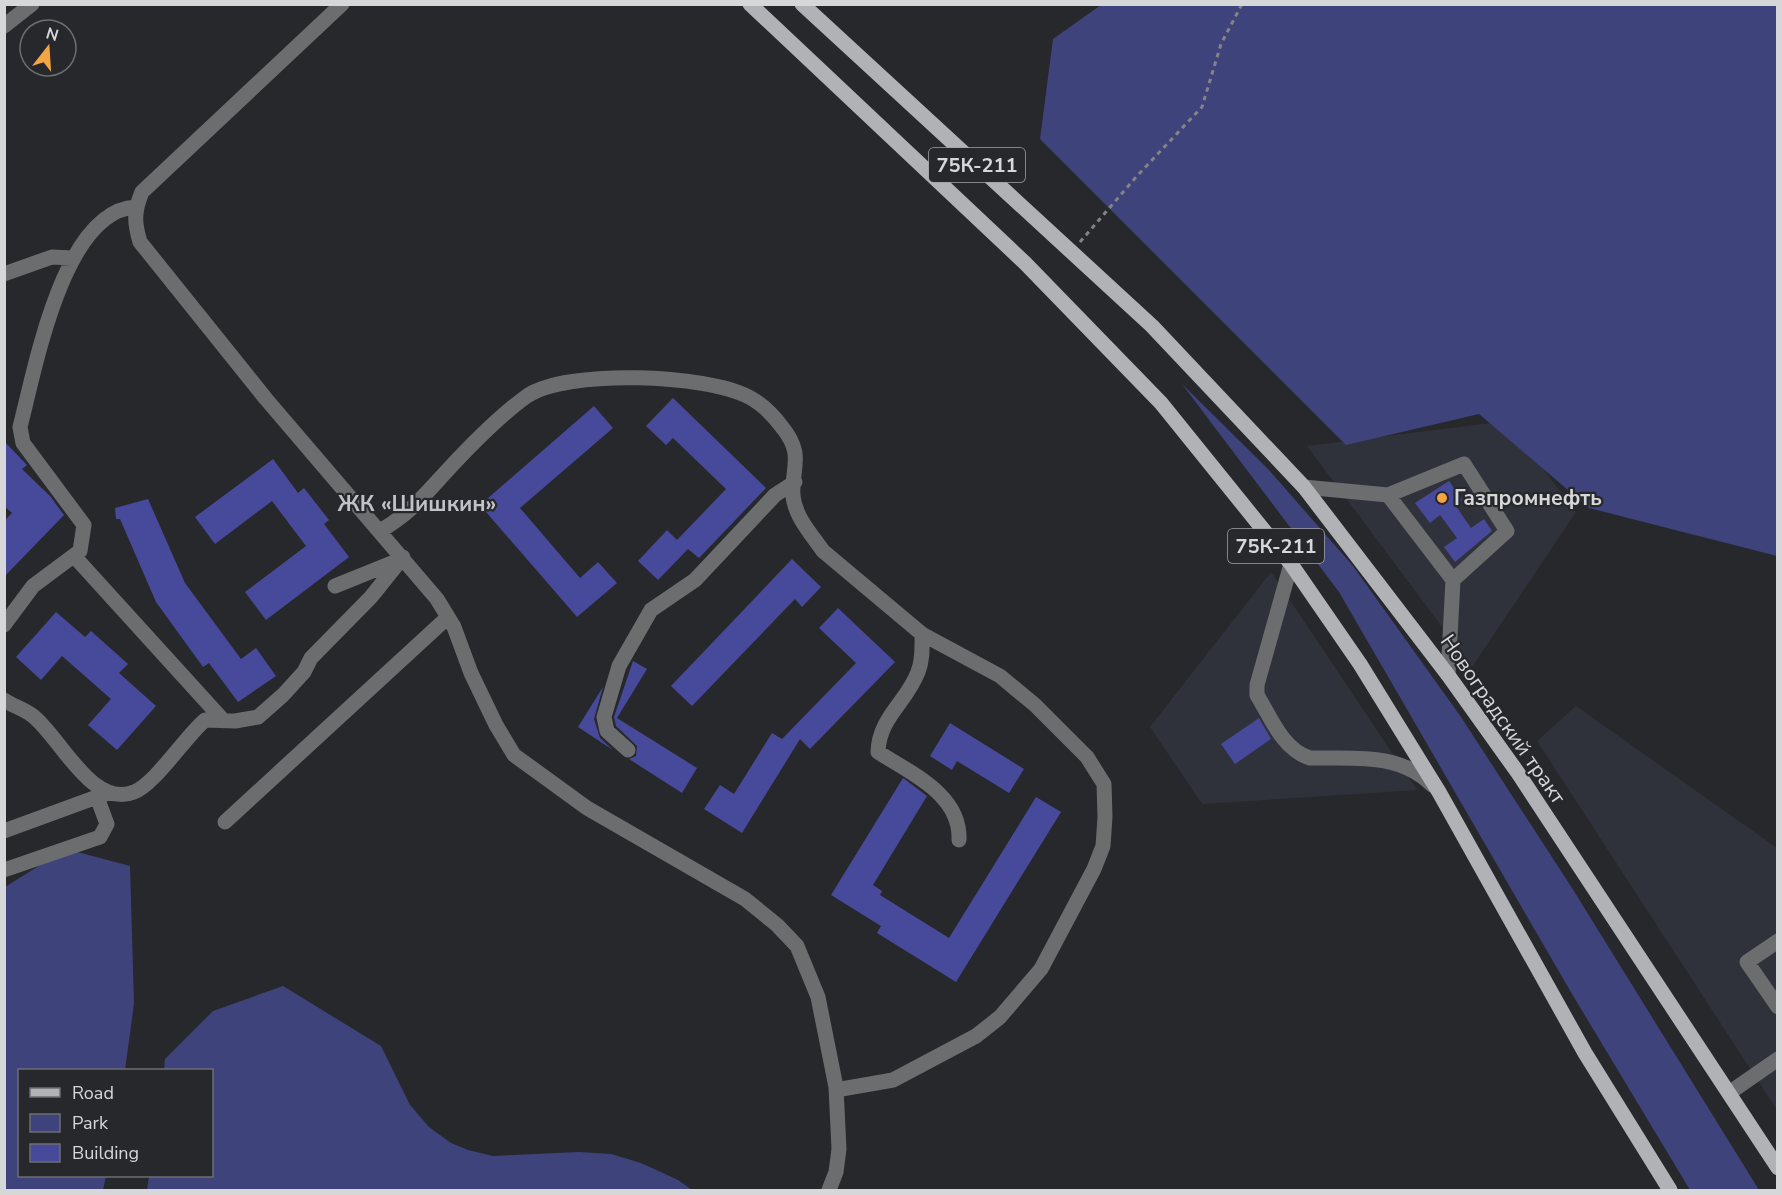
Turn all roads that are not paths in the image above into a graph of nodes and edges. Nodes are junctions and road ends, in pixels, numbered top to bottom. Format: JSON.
{"nodes":[{"id":1,"x":32,"y":4,"type":"edge"},
{"id":2,"x":342,"y":4,"type":"edge"},
{"id":3,"x":750,"y":4,"type":"edge"},
{"id":4,"x":802,"y":4,"type":"edge"},
{"id":5,"x":4,"y":26,"type":"edge"},
{"id":6,"x":136,"y":207,"type":"junction"},
{"id":7,"x":72,"y":258,"type":"junction"},
{"id":8,"x":4,"y":274,"type":"edge"},
{"id":9,"x":795,"y":482,"type":"junction"},
{"id":10,"x":1304,"y":488,"type":"junction"},
{"id":11,"x":1388,"y":495,"type":"junction"},
{"id":12,"x":380,"y":531,"type":"junction"},
{"id":13,"x":74,"y":556,"type":"junction"},
{"id":14,"x":403,"y":557,"type":"junction"},
{"id":15,"x":1291,"y":564,"type":"junction"},
{"id":16,"x":1454,"y":580,"type":"junction"},
{"id":17,"x":334,"y":586,"type":"dead end"},
{"id":18,"x":448,"y":617,"type":"junction"},
{"id":19,"x":4,"y":625,"type":"edge"},
{"id":20,"x":922,"y":634,"type":"junction"},
{"id":21,"x":1448,"y":675,"type":"junction"},
{"id":22,"x":4,"y":700,"type":"edge"},
{"id":23,"x":223,"y":720,"type":"junction"},
{"id":24,"x":628,"y":750,"type":"dead end"},
{"id":25,"x":1439,"y":792,"type":"junction"},
{"id":26,"x":104,"y":795,"type":"junction"},
{"id":27,"x":225,"y":822,"type":"dead end"},
{"id":28,"x":4,"y":831,"type":"edge"},
{"id":29,"x":959,"y":840,"type":"dead end"},
{"id":30,"x":4,"y":870,"type":"edge"},
{"id":31,"x":1778,"y":941,"type":"edge"},
{"id":32,"x":1778,"y":1007,"type":"edge"},
{"id":33,"x":1778,"y":1059,"type":"edge"},
{"id":34,"x":836,"y":1090,"type":"junction"},
{"id":35,"x":1729,"y":1093,"type":"junction"},
{"id":36,"x":1778,"y":1168,"type":"edge"},
{"id":37,"x":829,"y":1191,"type":"edge"},
{"id":38,"x":1670,"y":1191,"type":"edge"}],
"edges":[{"from":1,"to":5,"type":"lane"},
{"from":2,"to":6,"type":"lane"},
{"from":3,"to":15,"type":"main road","number":"75К-211"},
{"from":4,"to":10,"type":"main road","name":"Новоградский тракт","number":"75К-211"},
{"from":6,"to":7,"type":"lane"},
{"from":6,"to":12,"type":"lane"},
{"from":7,"to":8,"type":"lane"},
{"from":7,"to":13,"type":"lane"},
{"from":9,"to":12,"type":"lane"},
{"from":9,"to":20,"type":"lane"},
{"from":9,"to":24,"type":"lane"},
{"from":10,"to":11,"type":"lane"},
{"from":10,"to":21,"type":"main road","name":"Новоградский тракт"},
{"from":11,"to":16,"type":"lane"},
{"from":11,"to":16,"type":"lane"},
{"from":12,"to":14,"type":"lane"},
{"from":13,"to":19,"type":"lane"},
{"from":13,"to":23,"type":"lane"},
{"from":14,"to":17,"type":"lane"},
{"from":14,"to":18,"type":"lane"},
{"from":14,"to":23,"type":"lane"},
{"from":15,"to":25,"type":"main road","number":"75К-211"},
{"from":15,"to":25,"type":"lane"},
{"from":16,"to":21,"type":"lane"},
{"from":18,"to":27,"type":"lane"},
{"from":18,"to":34,"type":"lane"},
{"from":20,"to":29,"type":"lane"},
{"from":20,"to":34,"type":"lane"},
{"from":21,"to":35,"type":"main road","name":"Новоградский тракт"},
{"from":22,"to":26,"type":"lane"},
{"from":23,"to":26,"type":"lane"},
{"from":25,"to":38,"type":"main road","number":"75К-211"},
{"from":26,"to":28,"type":"lane"},
{"from":26,"to":30,"type":"lane"},
{"from":31,"to":32,"type":"lane"},
{"from":33,"to":35,"type":"lane"},
{"from":34,"to":37,"type":"lane"},
{"from":35,"to":36,"type":"main road","name":"Новоградский тракт"}]}
